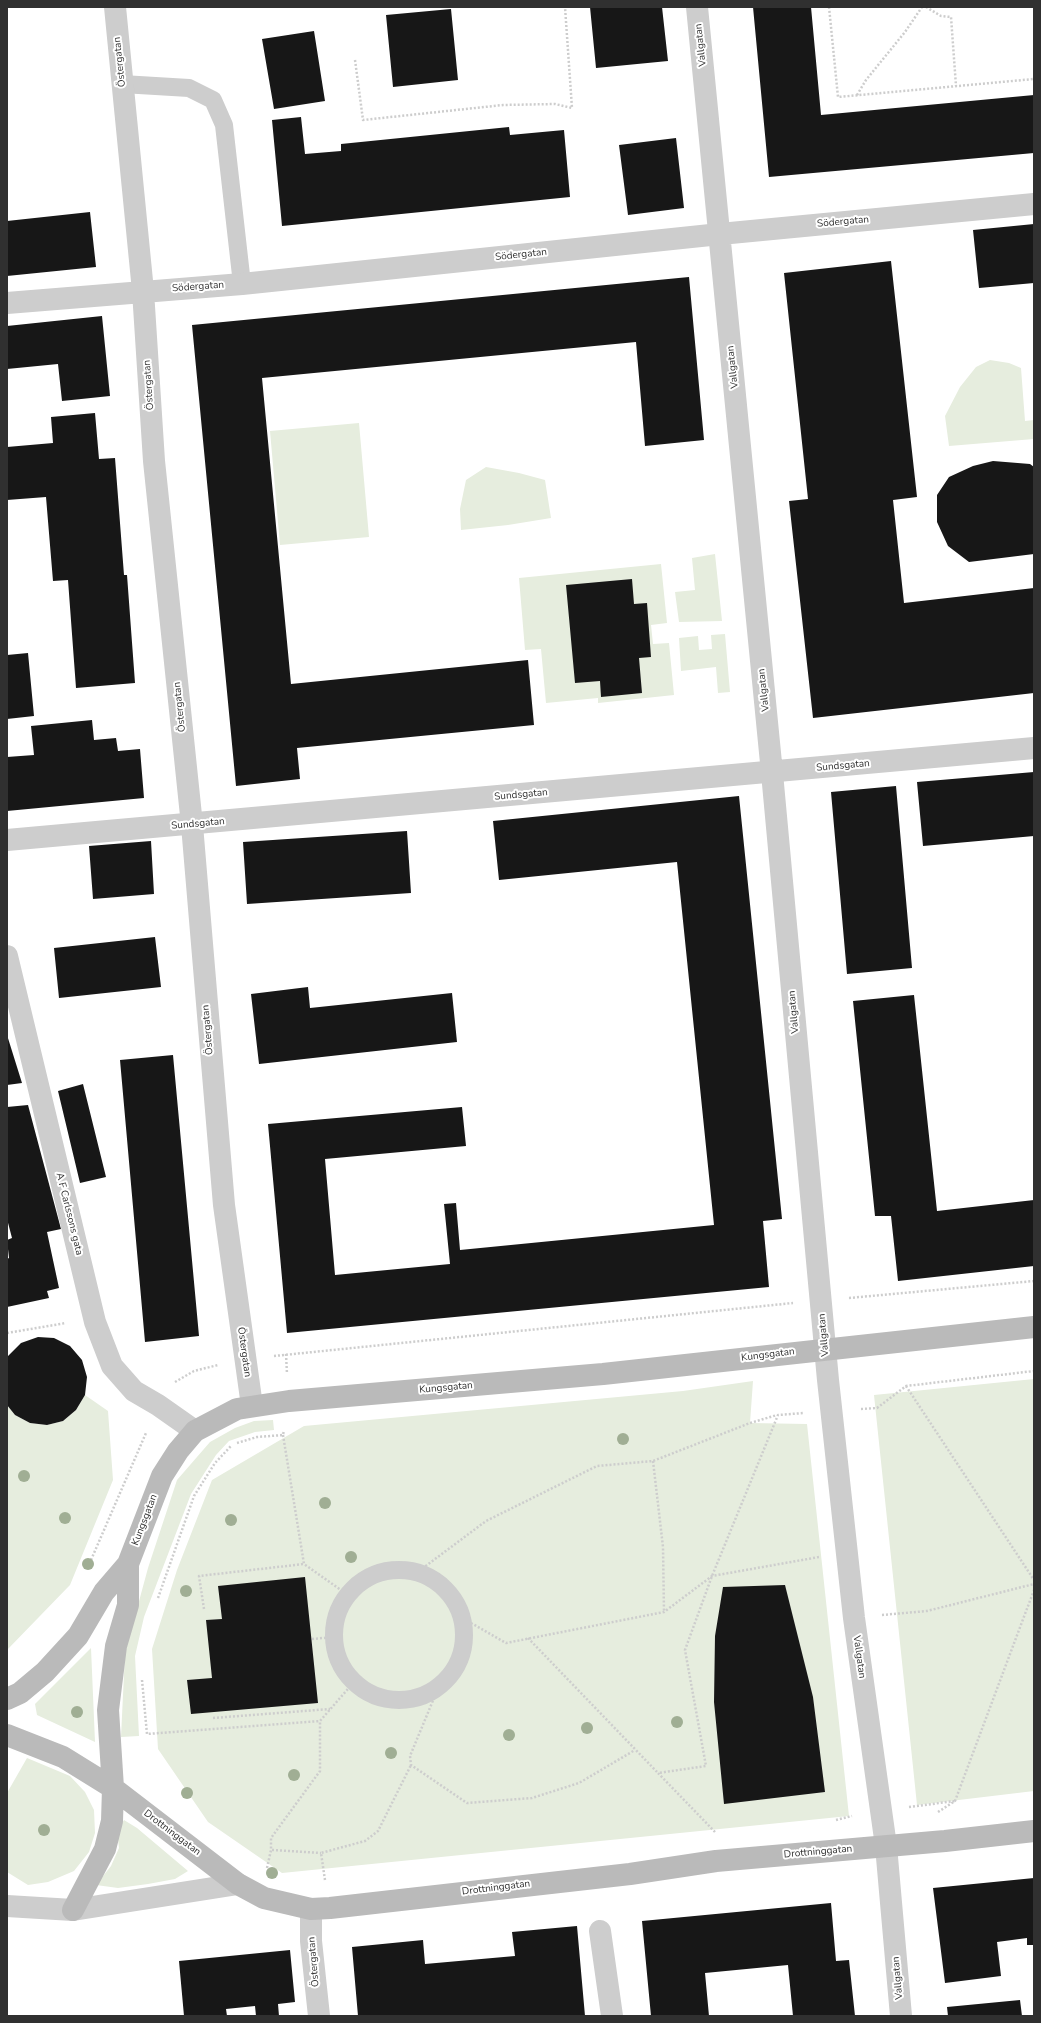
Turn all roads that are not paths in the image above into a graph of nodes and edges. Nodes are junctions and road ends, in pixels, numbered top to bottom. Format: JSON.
{"nodes":[{"id":1,"x":115,"y":7,"type":"edge"},
{"id":2,"x":697,"y":7,"type":"edge"},
{"id":3,"x":122,"y":84,"type":"junction"},
{"id":4,"x":1034,"y":204,"type":"edge"},
{"id":5,"x":720,"y":234,"type":"junction"},
{"id":6,"x":242,"y":284,"type":"junction"},
{"id":7,"x":143,"y":291,"type":"junction"},
{"id":8,"x":7,"y":304,"type":"edge"},
{"id":9,"x":1034,"y":748,"type":"edge"},
{"id":10,"x":772,"y":773,"type":"junction"},
{"id":11,"x":192,"y":825,"type":"junction"},
{"id":12,"x":7,"y":840,"type":"edge"},
{"id":13,"x":7,"y":956,"type":"edge"},
{"id":14,"x":1034,"y":1327,"type":"edge"},
{"id":15,"x":825,"y":1349,"type":"junction"},
{"id":16,"x":252,"y":1406,"type":"junction"},
{"id":17,"x":195,"y":1431,"type":"junction"},
{"id":18,"x":128,"y":1564,"type":"junction"},
{"id":19,"x":354,"y":1682,"type":"joint"},
{"id":20,"x":7,"y":1699,"type":"edge"},
{"id":21,"x":7,"y":1735,"type":"edge"},
{"id":22,"x":113,"y":1788,"type":"junction"},
{"id":23,"x":1034,"y":1831,"type":"edge"},
{"id":24,"x":886,"y":1846,"type":"junction"},
{"id":25,"x":238,"y":1884,"type":"junction"},
{"id":26,"x":7,"y":1906,"type":"edge"},
{"id":27,"x":320,"y":1909,"type":"junction"},
{"id":28,"x":73,"y":1910,"type":"junction"},
{"id":29,"x":600,"y":1931,"type":"dead end"},
{"id":30,"x":319,"y":2016,"type":"edge"},
{"id":31,"x":612,"y":2016,"type":"edge"},
{"id":32,"x":901,"y":2016,"type":"edge"}],
"edges":[{"from":1,"to":3,"type":"street","name":"Östergatan"},
{"from":2,"to":5,"type":"street","name":"Vallgatan"},
{"from":3,"to":6,"type":"lane"},
{"from":3,"to":7,"type":"street","name":"Östergatan"},
{"from":4,"to":5,"type":"street","name":"Södergatan"},
{"from":5,"to":6,"type":"street","name":"Södergatan"},
{"from":5,"to":10,"type":"street","name":"Vallgatan"},
{"from":6,"to":7,"type":"street","name":"Södergatan"},
{"from":7,"to":8,"type":"street","name":"Södergatan"},
{"from":7,"to":11,"type":"street","name":"Östergatan"},
{"from":9,"to":10,"type":"street","name":"Sundsgatan"},
{"from":10,"to":11,"type":"street","name":"Sundsgatan"},
{"from":10,"to":15,"type":"street","name":"Vallgatan"},
{"from":11,"to":12,"type":"street","name":"Sundsgatan"},
{"from":11,"to":16,"type":"street","name":"Östergatan"},
{"from":13,"to":17,"type":"street","name":"A F Carlssons gata"},
{"from":14,"to":15,"type":"street","name":"Kungsgatan"},
{"from":15,"to":16,"type":"street","name":"Kungsgatan"},
{"from":15,"to":24,"type":"street","name":"Vallgatan"},
{"from":16,"to":17,"type":"street","name":"Kungsgatan"},
{"from":17,"to":18,"type":"street","name":"Kungsgatan"},
{"from":18,"to":20,"type":"street","name":"Kungsgatan"},
{"from":18,"to":22,"type":"street"},
{"from":19,"to":19,"type":"lane"},
{"from":21,"to":22,"type":"street","name":"Drottninggatan"},
{"from":22,"to":25,"type":"street","name":"Drottninggatan"},
{"from":22,"to":28,"type":"street"},
{"from":23,"to":24,"type":"street","name":"Drottninggatan"},
{"from":24,"to":27,"type":"street","name":"Drottninggatan"},
{"from":24,"to":32,"type":"street","name":"Vallgatan"},
{"from":25,"to":27,"type":"street","name":"Drottninggatan"},
{"from":25,"to":28,"type":"street"},
{"from":26,"to":28,"type":"street"},
{"from":27,"to":30,"type":"street","name":"Östergatan"},
{"from":29,"to":31,"type":"street"}]}
